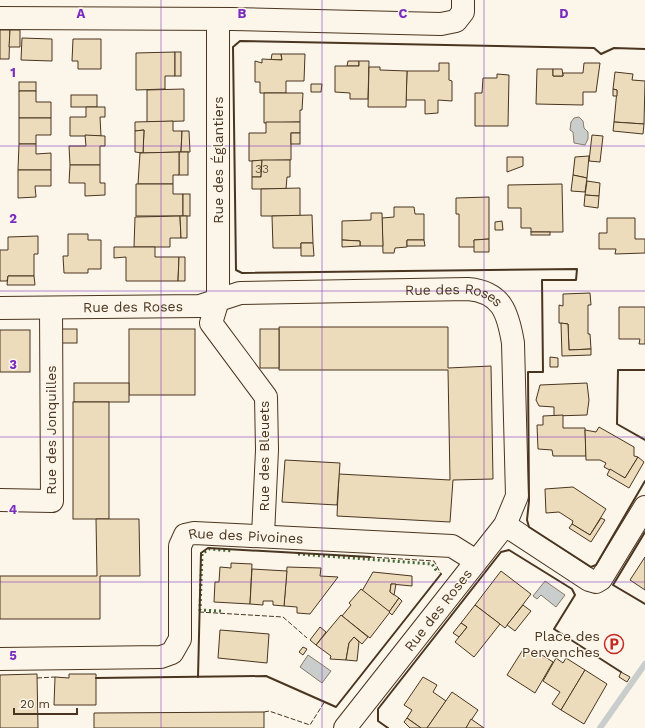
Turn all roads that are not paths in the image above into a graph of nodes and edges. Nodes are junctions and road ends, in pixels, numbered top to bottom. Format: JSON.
{"nodes":[{"id":1,"x":463,"y":0,"type":"edge"},
{"id":2,"x":7,"y":12,"type":"edge"},
{"id":3,"x":218,"y":19,"type":"junction"},
{"id":4,"x":218,"y":300,"type":"junction"},
{"id":5,"x":0,"y":308,"type":"edge"},
{"id":6,"x":51,"y":308,"type":"junction"},
{"id":7,"x":0,"y":500,"type":"edge"},
{"id":8,"x":645,"y":507,"type":"edge"},
{"id":9,"x":505,"y":526,"type":"junction"},
{"id":10,"x":263,"y":535,"type":"junction"},
{"id":11,"x":476,"y":561,"type":"junction"},
{"id":12,"x":0,"y":659,"type":"edge"},
{"id":13,"x":349,"y":727,"type":"edge"}],
"edges":[{"from":1,"to":3,"type":"street"},
{"from":2,"to":3,"type":"street"},
{"from":3,"to":4,"type":"street","name":"Rue des Églantiers"},
{"from":4,"to":6,"type":"street","name":"Rue des Roses"},
{"from":4,"to":9,"type":"street","name":"Rue des Roses"},
{"from":4,"to":10,"type":"street","name":"Rue des Bleuets"},
{"from":5,"to":6,"type":"street","name":"Rue des Roses"},
{"from":6,"to":7,"type":"street","name":"Rue des Jonquilles"},
{"from":8,"to":9,"type":"street"},
{"from":9,"to":11,"type":"street","name":"Rue des Roses"},
{"from":10,"to":11,"type":"street","name":"Rue des Pivoines"},
{"from":10,"to":12,"type":"street","name":"Rue des Pivoines"},
{"from":11,"to":13,"type":"street","name":"Rue des Roses"}]}
